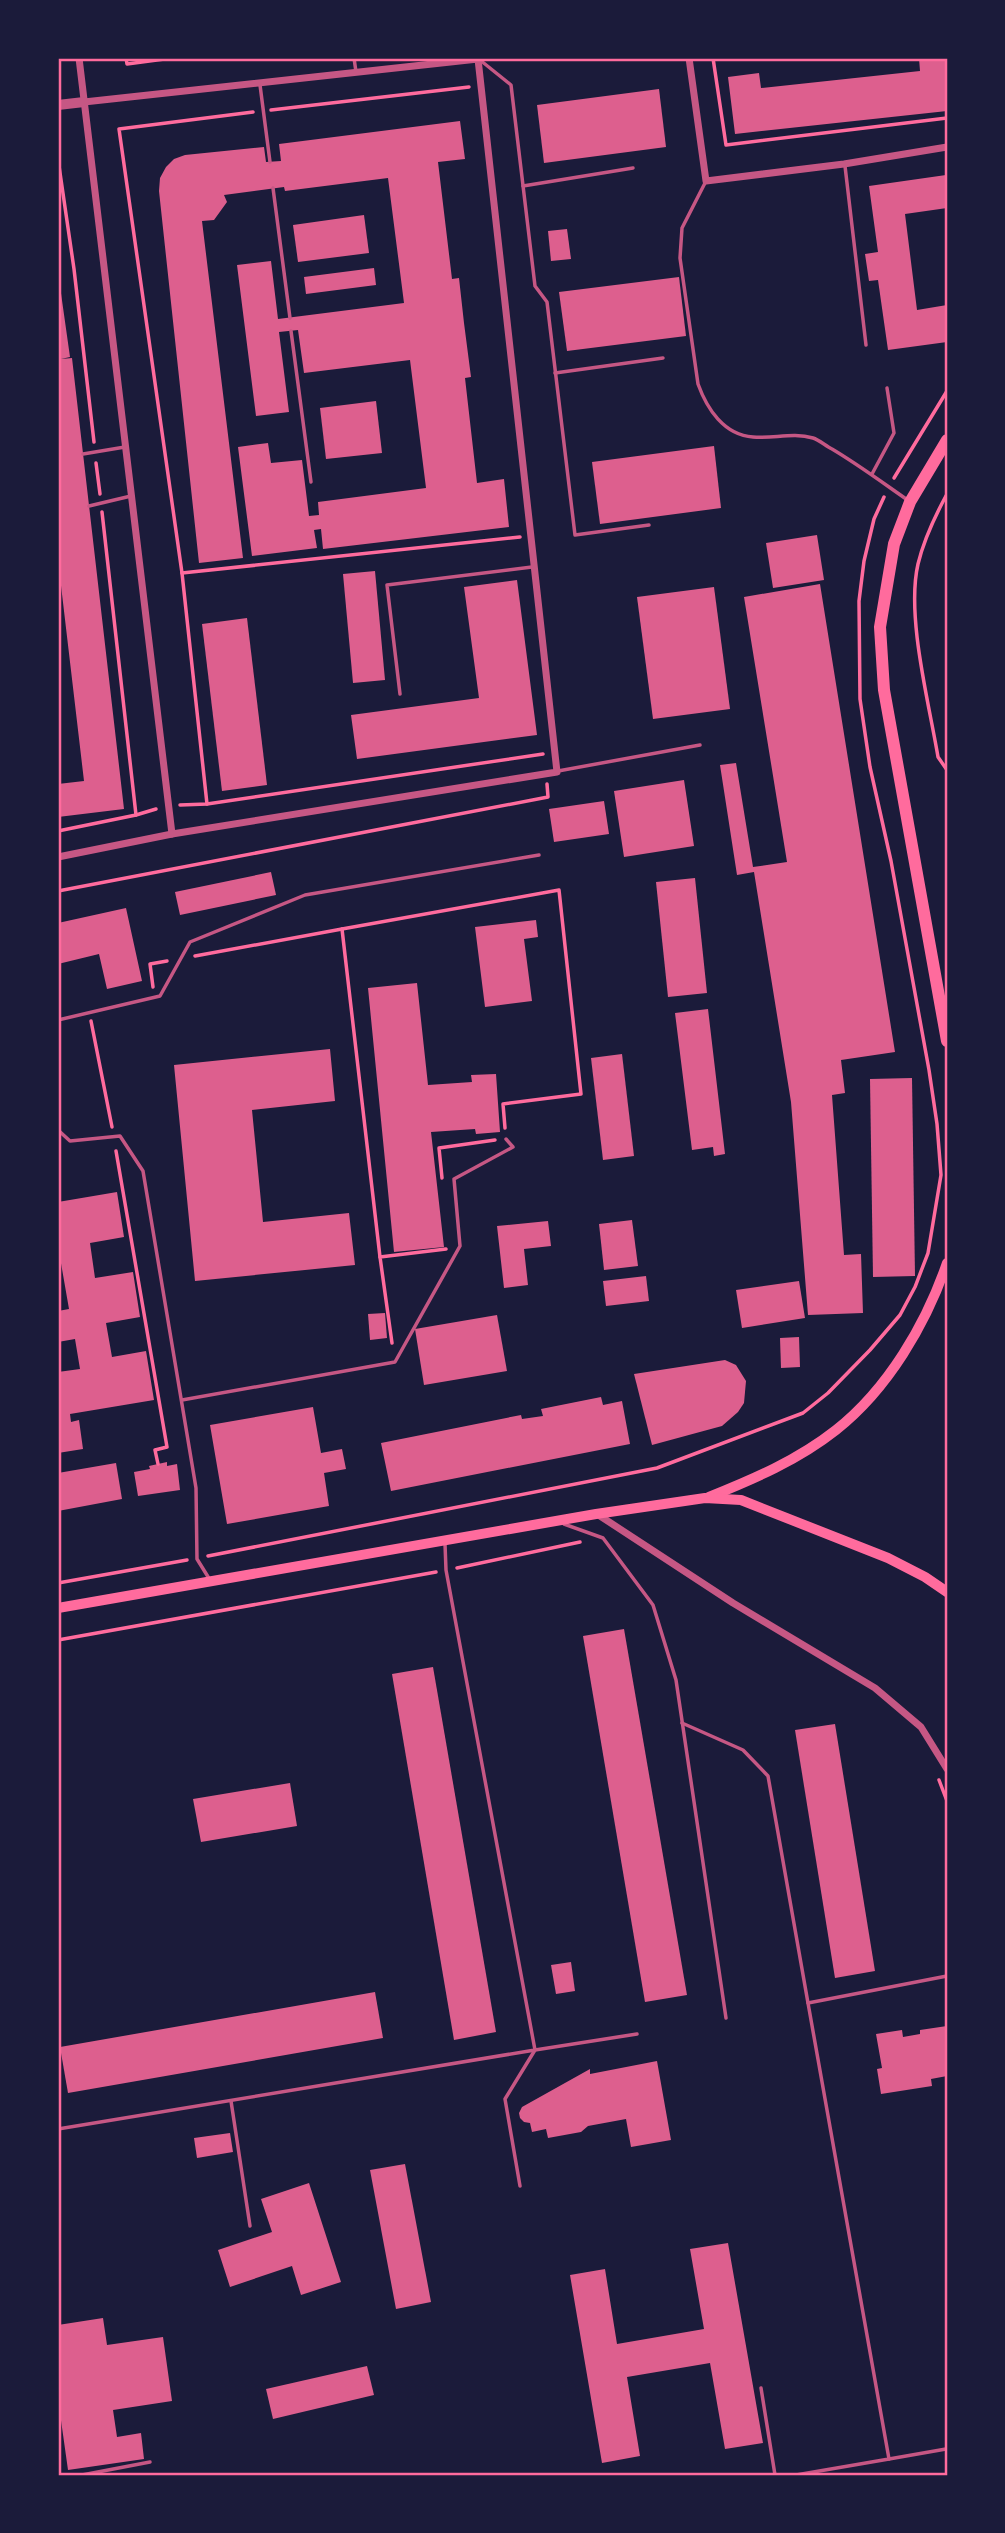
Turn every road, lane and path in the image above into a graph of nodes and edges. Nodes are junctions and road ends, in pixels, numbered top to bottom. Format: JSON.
{"nodes":[{"id":1,"x":79,"y":58,"type":"edge"},
{"id":2,"x":126,"y":58,"type":"edge"},
{"id":3,"x":172,"y":58,"type":"edge"},
{"id":4,"x":354,"y":58,"type":"edge"},
{"id":5,"x":478,"y":58,"type":"edge"},
{"id":6,"x":689,"y":58,"type":"edge"},
{"id":7,"x":713,"y":58,"type":"edge"},
{"id":8,"x":459,"y":59,"type":"edge"},
{"id":9,"x":356,"y":72,"type":"junction"},
{"id":10,"x":259,"y":82,"type":"junction"},
{"id":11,"x":469,"y":87,"type":"dead end"},
{"id":12,"x":84,"y":102,"type":"junction"},
{"id":13,"x":58,"y":105,"type":"edge"},
{"id":14,"x":263,"y":111,"type":"junction"},
{"id":15,"x":947,"y":118,"type":"edge"},
{"id":16,"x":947,"y":148,"type":"edge"},
{"id":17,"x":58,"y":159,"type":"edge"},
{"id":18,"x":270,"y":162,"type":"dead end"},
{"id":19,"x":844,"y":164,"type":"junction"},
{"id":20,"x":633,"y":168,"type":"dead end"},
{"id":21,"x":706,"y":181,"type":"junction"},
{"id":22,"x":523,"y":187,"type":"junction"},
{"id":23,"x":273,"y":188,"type":"dead end"},
{"id":24,"x":290,"y":318,"type":"dead end"},
{"id":25,"x":292,"y":331,"type":"dead end"},
{"id":26,"x":866,"y":345,"type":"dead end"},
{"id":27,"x":663,"y":358,"type":"dead end"},
{"id":28,"x":555,"y":373,"type":"junction"},
{"id":29,"x":887,"y":388,"type":"dead end"},
{"id":30,"x":947,"y":391,"type":"edge"},
{"id":31,"x":947,"y":440,"type":"edge"},
{"id":32,"x":125,"y":447,"type":"junction"},
{"id":33,"x":95,"y":453,"type":"junction"},
{"id":34,"x":83,"y":454,"type":"dead end"},
{"id":35,"x":872,"y":474,"type":"junction"},
{"id":36,"x":311,"y":482,"type":"dead end"},
{"id":37,"x":888,"y":487,"type":"junction"},
{"id":38,"x":947,"y":494,"type":"edge"},
{"id":39,"x":131,"y":496,"type":"junction"},
{"id":40,"x":910,"y":502,"type":"junction"},
{"id":41,"x":101,"y":504,"type":"junction"},
{"id":42,"x":89,"y":506,"type":"dead end"},
{"id":43,"x":649,"y":525,"type":"dead end"},
{"id":44,"x":534,"y":566,"type":"junction"},
{"id":45,"x":523,"y":568,"type":"junction"},
{"id":46,"x":182,"y":573,"type":"junction"},
{"id":47,"x":400,"y":694,"type":"dead end"},
{"id":48,"x":700,"y":745,"type":"dead end"},
{"id":49,"x":947,"y":770,"type":"edge"},
{"id":50,"x":557,"y":772,"type":"junction"},
{"id":51,"x":546,"y":774,"type":"junction"},
{"id":52,"x":58,"y":831,"type":"edge"},
{"id":53,"x":172,"y":835,"type":"junction"},
{"id":54,"x":539,"y":855,"type":"dead end"},
{"id":55,"x":58,"y":857,"type":"edge"},
{"id":56,"x":58,"y":891,"type":"edge"},
{"id":57,"x":342,"y":929,"type":"junction"},
{"id":58,"x":181,"y":958,"type":"junction"},
{"id":59,"x":153,"y":987,"type":"dead end"},
{"id":60,"x":90,"y":1012,"type":"junction"},
{"id":61,"x":58,"y":1020,"type":"edge"},
{"id":62,"x":947,"y":1041,"type":"edge"},
{"id":63,"x":58,"y":1130,"type":"edge"},
{"id":64,"x":114,"y":1136,"type":"junction"},
{"id":65,"x":506,"y":1139,"type":"junction"},
{"id":66,"x":443,"y":1185,"type":"dead end"},
{"id":67,"x":449,"y":1248,"type":"dead end"},
{"id":68,"x":380,"y":1257,"type":"junction"},
{"id":69,"x":947,"y":1263,"type":"edge"},
{"id":70,"x":395,"y":1362,"type":"junction"},
{"id":71,"x":182,"y":1400,"type":"junction"},
{"id":72,"x":158,"y":1464,"type":"dead end"},
{"id":73,"x":705,"y":1499,"type":"junction"},
{"id":74,"x":596,"y":1514,"type":"junction"},
{"id":75,"x":555,"y":1521,"type":"junction"},
{"id":76,"x":603,"y":1538,"type":"junction"},
{"id":77,"x":445,"y":1540,"type":"junction"},
{"id":78,"x":197,"y":1559,"type":"junction"},
{"id":79,"x":446,"y":1570,"type":"junction"},
{"id":80,"x":211,"y":1581,"type":"junction"},
{"id":81,"x":58,"y":1583,"type":"edge"},
{"id":82,"x":947,"y":1592,"type":"edge"},
{"id":83,"x":58,"y":1608,"type":"edge"},
{"id":84,"x":58,"y":1640,"type":"edge"},
{"id":85,"x":682,"y":1723,"type":"junction"},
{"id":86,"x":947,"y":1769,"type":"edge"},
{"id":87,"x":947,"y":1976,"type":"edge"},
{"id":88,"x":808,"y":2003,"type":"junction"},
{"id":89,"x":726,"y":2018,"type":"dead end"},
{"id":90,"x":637,"y":2034,"type":"dead end"},
{"id":91,"x":535,"y":2050,"type":"junction"},
{"id":92,"x":231,"y":2101,"type":"junction"},
{"id":93,"x":58,"y":2129,"type":"edge"},
{"id":94,"x":520,"y":2186,"type":"dead end"},
{"id":95,"x":250,"y":2226,"type":"dead end"},
{"id":96,"x":761,"y":2388,"type":"dead end"},
{"id":97,"x":946,"y":2449,"type":"edge"},
{"id":98,"x":890,"y":2459,"type":"junction"},
{"id":99,"x":150,"y":2462,"type":"dead end"},
{"id":100,"x":82,"y":2475,"type":"edge"},
{"id":101,"x":775,"y":2475,"type":"edge"},
{"id":102,"x":796,"y":2475,"type":"edge"}],
"edges":[{"from":1,"to":12,"type":"street"},
{"from":2,"to":3,"type":"path"},
{"from":4,"to":9,"type":"lane"},
{"from":5,"to":8,"type":"street"},
{"from":5,"to":22,"type":"lane"},
{"from":5,"to":44,"type":"street"},
{"from":6,"to":21,"type":"street"},
{"from":7,"to":15,"type":"path"},
{"from":8,"to":9,"type":"street"},
{"from":9,"to":10,"type":"street"},
{"from":10,"to":12,"type":"street"},
{"from":10,"to":14,"type":"lane"},
{"from":11,"to":14,"type":"path"},
{"from":12,"to":13,"type":"street"},
{"from":12,"to":32,"type":"street"},
{"from":14,"to":18,"type":"lane"},
{"from":14,"to":46,"type":"path"},
{"from":16,"to":19,"type":"street"},
{"from":17,"to":33,"type":"path"},
{"from":19,"to":21,"type":"street"},
{"from":19,"to":26,"type":"lane"},
{"from":20,"to":22,"type":"lane"},
{"from":21,"to":35,"type":"lane"},
{"from":22,"to":28,"type":"lane"},
{"from":23,"to":24,"type":"lane"},
{"from":25,"to":36,"type":"lane"},
{"from":27,"to":28,"type":"lane"},
{"from":28,"to":43,"type":"lane"},
{"from":29,"to":35,"type":"lane"},
{"from":30,"to":37,"type":"path"},
{"from":31,"to":40,"type":"main road"},
{"from":32,"to":33,"type":"lane"},
{"from":32,"to":39,"type":"street"},
{"from":33,"to":34,"type":"lane"},
{"from":33,"to":41,"type":"path"},
{"from":35,"to":37,"type":"lane"},
{"from":37,"to":40,"type":"lane"},
{"from":37,"to":78,"type":"path"},
{"from":38,"to":49,"type":"path"},
{"from":39,"to":41,"type":"lane"},
{"from":39,"to":53,"type":"street"},
{"from":40,"to":62,"type":"main road"},
{"from":41,"to":42,"type":"lane"},
{"from":41,"to":52,"type":"path"},
{"from":44,"to":45,"type":"lane"},
{"from":44,"to":50,"type":"street"},
{"from":45,"to":46,"type":"path"},
{"from":45,"to":47,"type":"lane"},
{"from":46,"to":51,"type":"path"},
{"from":48,"to":50,"type":"lane"},
{"from":50,"to":51,"type":"street"},
{"from":51,"to":53,"type":"street"},
{"from":51,"to":56,"type":"path"},
{"from":53,"to":55,"type":"street"},
{"from":54,"to":58,"type":"lane"},
{"from":57,"to":58,"type":"path"},
{"from":57,"to":65,"type":"path"},
{"from":57,"to":68,"type":"path"},
{"from":58,"to":59,"type":"path"},
{"from":58,"to":60,"type":"lane"},
{"from":60,"to":61,"type":"lane"},
{"from":60,"to":64,"type":"path"},
{"from":63,"to":64,"type":"lane"},
{"from":64,"to":71,"type":"lane"},
{"from":64,"to":72,"type":"path"},
{"from":65,"to":66,"type":"path"},
{"from":65,"to":70,"type":"lane"},
{"from":67,"to":68,"type":"path"},
{"from":68,"to":70,"type":"path"},
{"from":69,"to":73,"type":"main road"},
{"from":70,"to":71,"type":"lane"},
{"from":71,"to":78,"type":"lane"},
{"from":73,"to":74,"type":"main road"},
{"from":73,"to":82,"type":"main road"},
{"from":74,"to":75,"type":"main road"},
{"from":74,"to":86,"type":"street"},
{"from":75,"to":76,"type":"lane"},
{"from":75,"to":77,"type":"main road"},
{"from":76,"to":79,"type":"path"},
{"from":76,"to":85,"type":"lane"},
{"from":77,"to":79,"type":"lane"},
{"from":77,"to":80,"type":"main road"},
{"from":78,"to":80,"type":"lane"},
{"from":78,"to":81,"type":"path"},
{"from":79,"to":84,"type":"path"},
{"from":79,"to":91,"type":"lane"},
{"from":80,"to":83,"type":"main road"},
{"from":85,"to":88,"type":"lane"},
{"from":85,"to":89,"type":"lane"},
{"from":87,"to":88,"type":"lane"},
{"from":88,"to":98,"type":"lane"},
{"from":90,"to":91,"type":"lane"},
{"from":91,"to":92,"type":"lane"},
{"from":91,"to":94,"type":"lane"},
{"from":92,"to":93,"type":"lane"},
{"from":92,"to":95,"type":"lane"},
{"from":96,"to":101,"type":"lane"},
{"from":97,"to":98,"type":"lane"},
{"from":98,"to":102,"type":"lane"},
{"from":99,"to":100,"type":"lane"}]}
